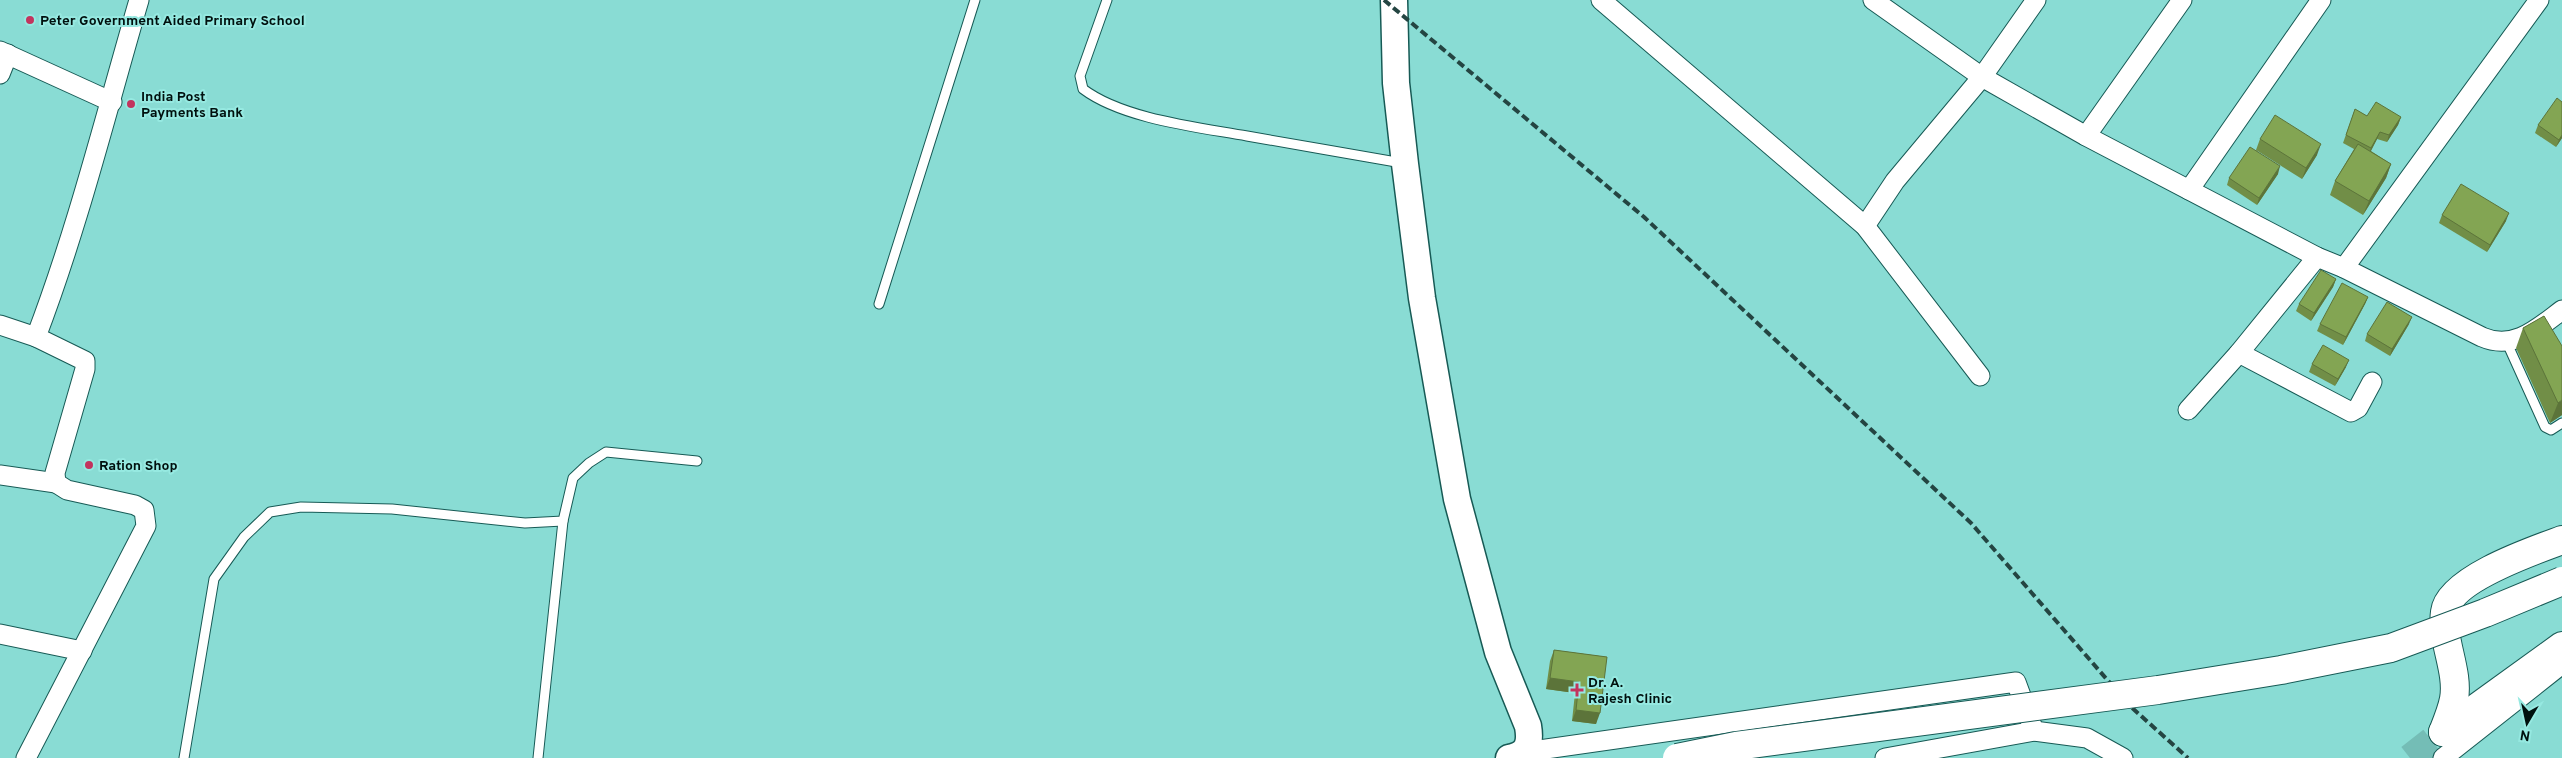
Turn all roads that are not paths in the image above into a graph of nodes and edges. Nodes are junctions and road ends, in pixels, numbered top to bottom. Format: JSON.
{"nodes":[{"id":1,"x":139,"y":0,"type":"edge"},
{"id":2,"x":975,"y":0,"type":"edge"},
{"id":3,"x":1107,"y":0,"type":"edge"},
{"id":4,"x":1394,"y":0,"type":"edge"},
{"id":5,"x":1601,"y":0,"type":"edge"},
{"id":6,"x":1873,"y":0,"type":"edge"},
{"id":7,"x":2036,"y":0,"type":"edge"},
{"id":8,"x":2182,"y":0,"type":"edge"},
{"id":9,"x":2321,"y":0,"type":"edge"},
{"id":10,"x":2538,"y":0,"type":"edge"},
{"id":11,"x":4,"y":52,"type":"edge"},
{"id":12,"x":0,"y":74,"type":"edge"},
{"id":13,"x":1982,"y":77,"type":"junction"},
{"id":14,"x":112,"y":102,"type":"junction"},
{"id":15,"x":2086,"y":136,"type":"junction"},
{"id":16,"x":1405,"y":164,"type":"junction"},
{"id":17,"x":2189,"y":190,"type":"junction"},
{"id":18,"x":1866,"y":226,"type":"junction"},
{"id":19,"x":2317,"y":258,"type":"junction"},
{"id":20,"x":2344,"y":268,"type":"junction"},
{"id":21,"x":879,"y":304,"type":"dead end"},
{"id":22,"x":2562,"y":310,"type":"edge"},
{"id":23,"x":0,"y":325,"type":"edge"},
{"id":24,"x":36,"y":338,"type":"junction"},
{"id":25,"x":2507,"y":343,"type":"junction"},
{"id":26,"x":2240,"y":353,"type":"junction"},
{"id":27,"x":1980,"y":376,"type":"dead end"},
{"id":28,"x":2372,"y":382,"type":"dead end"},
{"id":29,"x":2188,"y":410,"type":"dead end"},
{"id":30,"x":2562,"y":423,"type":"edge"},
{"id":31,"x":697,"y":461,"type":"dead end"},
{"id":32,"x":0,"y":475,"type":"edge"},
{"id":33,"x":56,"y":483,"type":"junction"},
{"id":34,"x":563,"y":521,"type":"junction"},
{"id":35,"x":2562,"y":540,"type":"edge"},
{"id":36,"x":2562,"y":581,"type":"edge"},
{"id":37,"x":0,"y":634,"type":"edge"},
{"id":38,"x":2562,"y":646,"type":"edge"},
{"id":39,"x":82,"y":651,"type":"junction"},
{"id":40,"x":2562,"y":664,"type":"edge"},
{"id":41,"x":1718,"y":724,"type":"junction"},
{"id":42,"x":2034,"y":731,"type":"junction"},
{"id":43,"x":1517,"y":755,"type":"edge"},
{"id":44,"x":26,"y":758,"type":"edge"},
{"id":45,"x":184,"y":758,"type":"edge"},
{"id":46,"x":538,"y":758,"type":"edge"},
{"id":47,"x":1677,"y":758,"type":"edge"},
{"id":48,"x":1728,"y":758,"type":"edge"},
{"id":49,"x":1885,"y":758,"type":"edge"},
{"id":50,"x":2123,"y":758,"type":"edge"},
{"id":51,"x":2443,"y":758,"type":"edge"}],
"edges":[{"from":1,"to":14,"type":"street"},
{"from":2,"to":21,"type":"lane"},
{"from":3,"to":16,"type":"lane"},
{"from":4,"to":16,"type":"street"},
{"from":5,"to":18,"type":"street"},
{"from":6,"to":13,"type":"street"},
{"from":7,"to":13,"type":"street"},
{"from":8,"to":15,"type":"street"},
{"from":9,"to":17,"type":"street"},
{"from":10,"to":20,"type":"street"},
{"from":11,"to":12,"type":"street"},
{"from":11,"to":14,"type":"street"},
{"from":13,"to":15,"type":"street"},
{"from":13,"to":18,"type":"street"},
{"from":14,"to":24,"type":"street"},
{"from":15,"to":17,"type":"street"},
{"from":16,"to":43,"type":"street"},
{"from":17,"to":19,"type":"street"},
{"from":18,"to":27,"type":"street"},
{"from":19,"to":20,"type":"street"},
{"from":19,"to":26,"type":"street"},
{"from":20,"to":25,"type":"street"},
{"from":22,"to":25,"type":"street"},
{"from":23,"to":24,"type":"street"},
{"from":24,"to":33,"type":"street"},
{"from":25,"to":30,"type":"lane"},
{"from":26,"to":28,"type":"street"},
{"from":26,"to":29,"type":"street"},
{"from":31,"to":34,"type":"lane"},
{"from":32,"to":33,"type":"street"},
{"from":33,"to":39,"type":"street"},
{"from":34,"to":45,"type":"lane"},
{"from":34,"to":46,"type":"lane"},
{"from":35,"to":38,"type":"main road"},
{"from":36,"to":47,"type":"main road","bridge":true},
{"from":37,"to":39,"type":"street"},
{"from":39,"to":44,"type":"street"},
{"from":40,"to":51,"type":"street"},
{"from":41,"to":42,"type":"street"},
{"from":41,"to":43,"type":"street"},
{"from":41,"to":48,"type":"street"},
{"from":42,"to":49,"type":"street"},
{"from":42,"to":50,"type":"street"}]}
